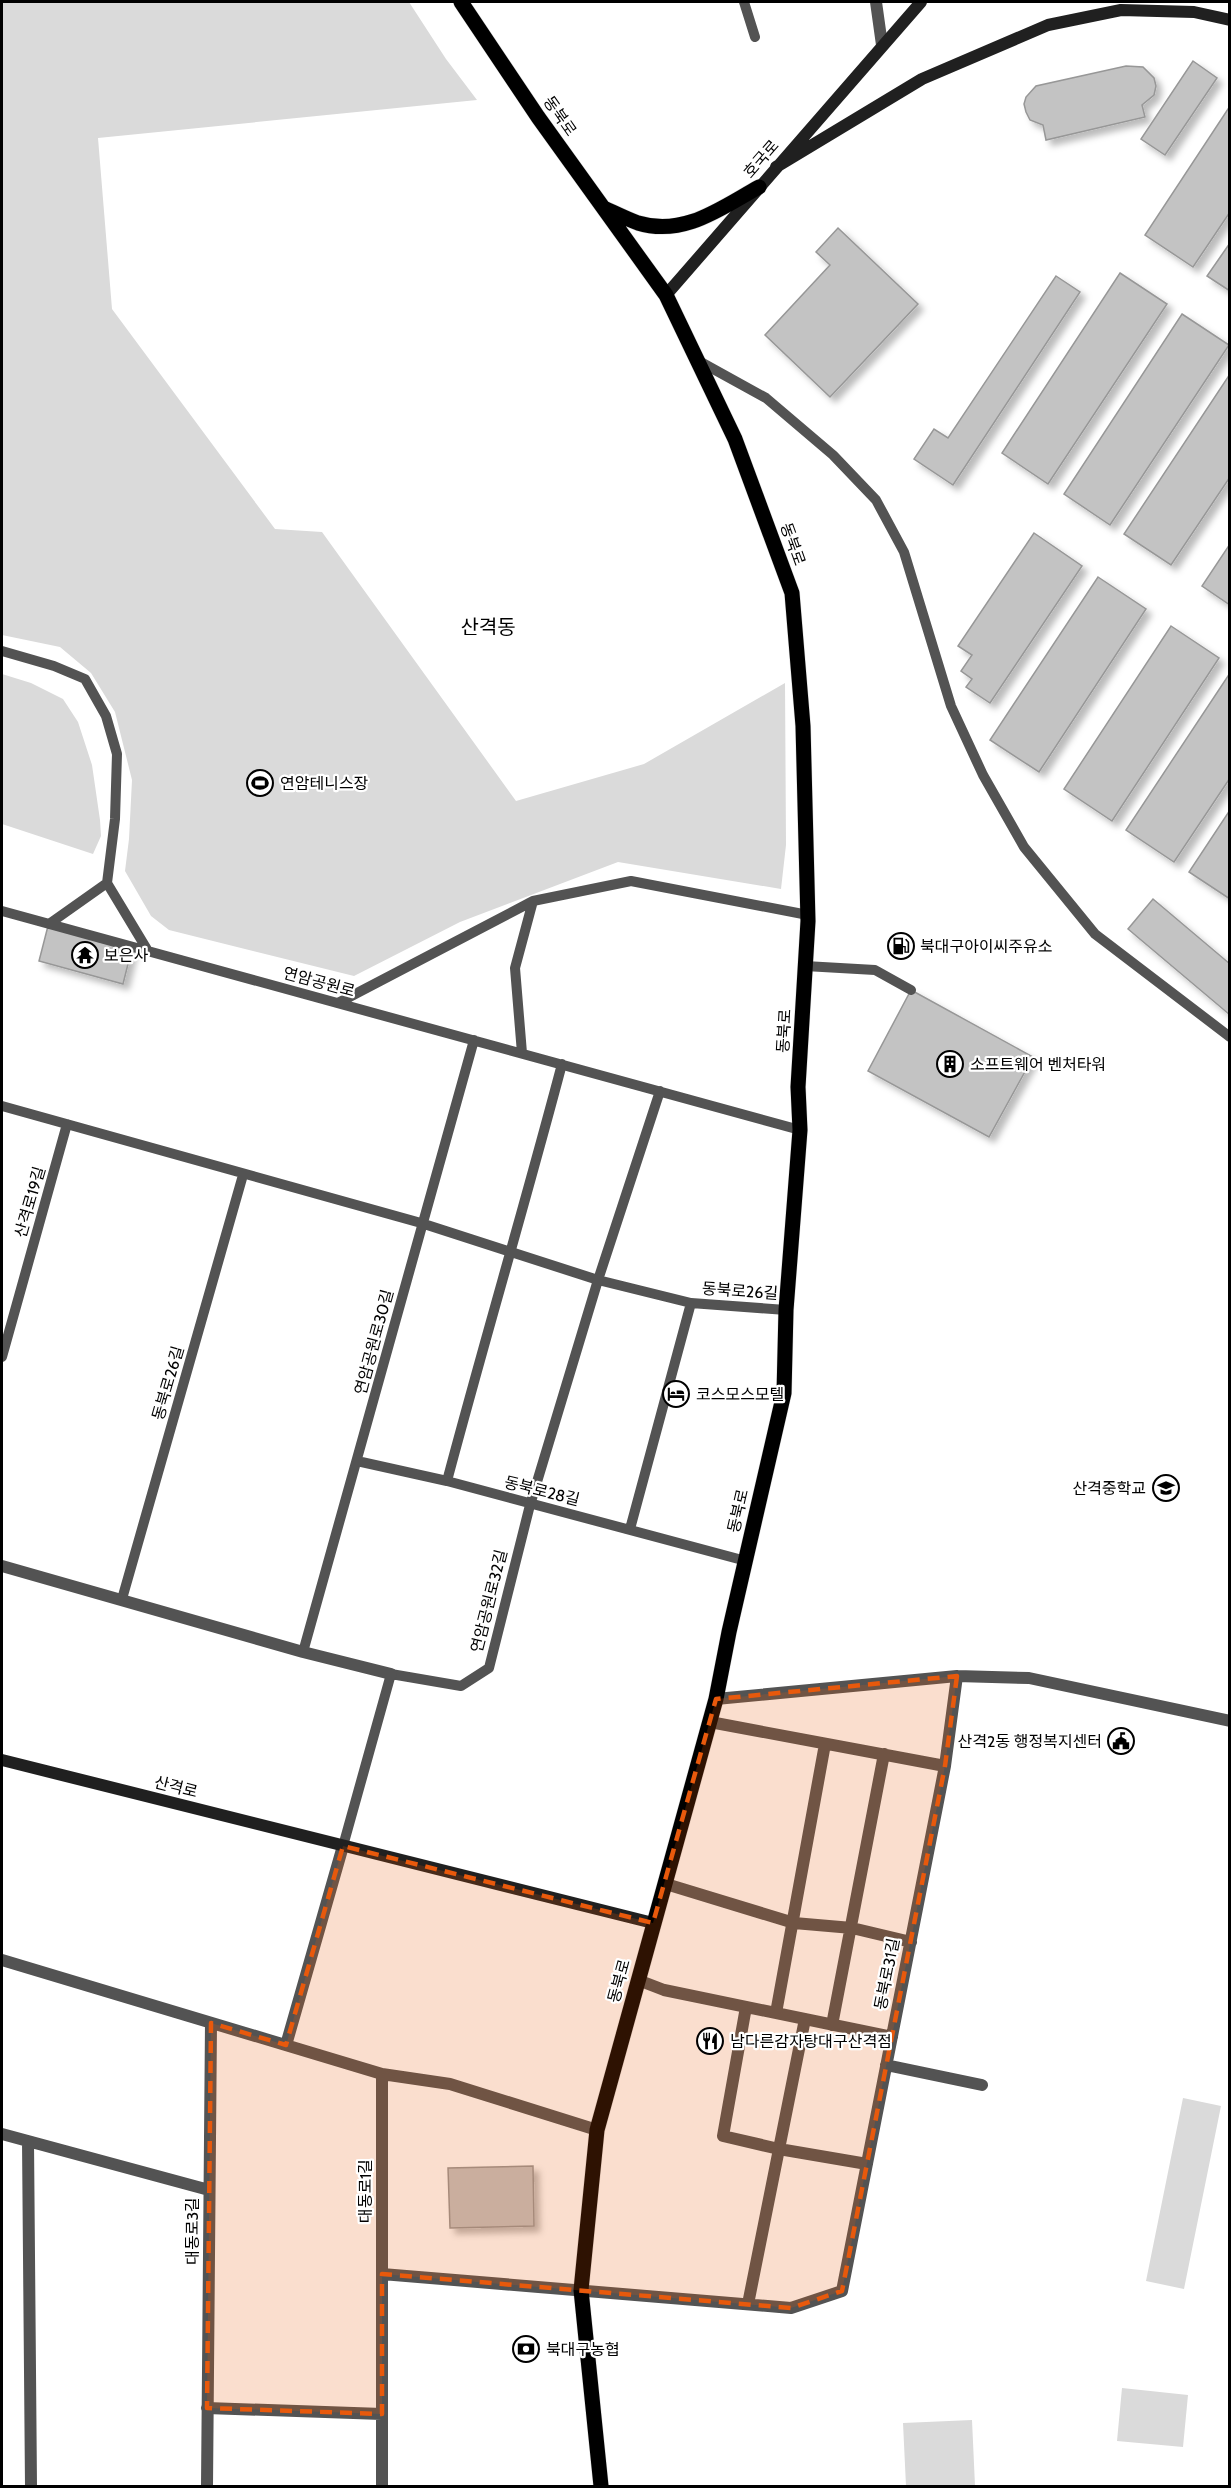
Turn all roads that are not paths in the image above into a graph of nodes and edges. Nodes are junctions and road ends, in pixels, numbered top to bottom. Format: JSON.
{"nodes":[{"id":1,"x":461,"y":2,"type":"edge"},
{"id":2,"x":744,"y":2,"type":"edge"},
{"id":3,"x":876,"y":2,"type":"edge"},
{"id":4,"x":921,"y":2,"type":"edge"},
{"id":5,"x":1230,"y":20,"type":"edge"},
{"id":6,"x":755,"y":37,"type":"dead end"},
{"id":7,"x":882,"y":45,"type":"junction"},
{"id":8,"x":776,"y":167,"type":"junction"},
{"id":9,"x":759,"y":187,"type":"junction"},
{"id":10,"x":604,"y":208,"type":"junction"},
{"id":11,"x":666,"y":295,"type":"junction"},
{"id":12,"x":697,"y":360,"type":"junction"},
{"id":13,"x":2,"y":651,"type":"edge"},
{"id":14,"x":107,"y":883,"type":"junction"},
{"id":15,"x":533,"y":901,"type":"junction"},
{"id":16,"x":2,"y":911,"type":"edge"},
{"id":17,"x":808,"y":915,"type":"junction"},
{"id":18,"x":49,"y":924,"type":"junction"},
{"id":19,"x":148,"y":951,"type":"junction"},
{"id":20,"x":806,"y":966,"type":"junction"},
{"id":21,"x":911,"y":990,"type":"dead end"},
{"id":22,"x":338,"y":1003,"type":"junction"},
{"id":23,"x":1230,"y":1037,"type":"edge"},
{"id":24,"x":474,"y":1040,"type":"junction"},
{"id":25,"x":522,"y":1053,"type":"junction"},
{"id":26,"x":562,"y":1064,"type":"junction"},
{"id":27,"x":660,"y":1091,"type":"junction"},
{"id":28,"x":2,"y":1106,"type":"edge"},
{"id":29,"x":67,"y":1124,"type":"junction"},
{"id":30,"x":800,"y":1130,"type":"junction"},
{"id":31,"x":243,"y":1175,"type":"junction"},
{"id":32,"x":422,"y":1223,"type":"junction"},
{"id":33,"x":511,"y":1252,"type":"junction"},
{"id":34,"x":598,"y":1280,"type":"junction"},
{"id":35,"x":691,"y":1303,"type":"junction"},
{"id":36,"x":786,"y":1310,"type":"junction"},
{"id":37,"x":2,"y":1357,"type":"edge"},
{"id":38,"x":357,"y":1461,"type":"junction"},
{"id":39,"x":447,"y":1481,"type":"junction"},
{"id":40,"x":530,"y":1505,"type":"junction"},
{"id":41,"x":630,"y":1529,"type":"junction"},
{"id":42,"x":746,"y":1561,"type":"junction"},
{"id":43,"x":2,"y":1566,"type":"edge"},
{"id":44,"x":122,"y":1599,"type":"junction"},
{"id":45,"x":303,"y":1652,"type":"junction"},
{"id":46,"x":391,"y":1674,"type":"junction"},
{"id":47,"x":957,"y":1676,"type":"junction"},
{"id":48,"x":717,"y":1699,"type":"junction"},
{"id":49,"x":1230,"y":1721,"type":"edge"},
{"id":50,"x":710,"y":1722,"type":"junction"},
{"id":51,"x":825,"y":1744,"type":"junction"},
{"id":52,"x":884,"y":1754,"type":"junction"},
{"id":53,"x":2,"y":1760,"type":"edge"},
{"id":54,"x":945,"y":1766,"type":"junction"},
{"id":55,"x":343,"y":1846,"type":"junction"},
{"id":56,"x":666,"y":1884,"type":"junction"},
{"id":57,"x":654,"y":1923,"type":"junction"},
{"id":58,"x":794,"y":1923,"type":"junction"},
{"id":59,"x":852,"y":1928,"type":"junction"},
{"id":60,"x":911,"y":1942,"type":"junction"},
{"id":61,"x":2,"y":1960,"type":"edge"},
{"id":62,"x":638,"y":1980,"type":"junction"},
{"id":63,"x":746,"y":2007,"type":"junction"},
{"id":64,"x":776,"y":2013,"type":"junction"},
{"id":65,"x":805,"y":2019,"type":"junction"},
{"id":66,"x":211,"y":2023,"type":"junction"},
{"id":67,"x":832,"y":2025,"type":"junction"},
{"id":68,"x":892,"y":2037,"type":"junction"},
{"id":69,"x":286,"y":2045,"type":"junction"},
{"id":70,"x":886,"y":2065,"type":"junction"},
{"id":71,"x":382,"y":2074,"type":"junction"},
{"id":72,"x":982,"y":2085,"type":"dead end"},
{"id":73,"x":597,"y":2130,"type":"junction"},
{"id":74,"x":2,"y":2134,"type":"edge"},
{"id":75,"x":28,"y":2141,"type":"junction"},
{"id":76,"x":779,"y":2149,"type":"junction"},
{"id":77,"x":867,"y":2164,"type":"junction"},
{"id":78,"x":209,"y":2190,"type":"junction"},
{"id":79,"x":382,"y":2274,"type":"junction"},
{"id":80,"x":581,"y":2290,"type":"junction"},
{"id":81,"x":748,"y":2304,"type":"junction"},
{"id":82,"x":207,"y":2408,"type":"junction"},
{"id":83,"x":382,"y":2414,"type":"junction"},
{"id":84,"x":31,"y":2487,"type":"edge"},
{"id":85,"x":207,"y":2487,"type":"edge"},
{"id":86,"x":382,"y":2487,"type":"edge"},
{"id":87,"x":601,"y":2487,"type":"edge"}],
"edges":[{"from":1,"to":10,"type":"main road","name":"동북로"},
{"from":2,"to":6,"type":"lane"},
{"from":3,"to":7,"type":"street"},
{"from":4,"to":7,"type":"main road","name":"호국로"},
{"from":5,"to":8,"type":"main road"},
{"from":7,"to":8,"type":"main road","name":"호국로"},
{"from":8,"to":9,"type":"main road","name":"호국로"},
{"from":9,"to":10,"type":"main road"},
{"from":9,"to":11,"type":"main road","name":"호국로"},
{"from":10,"to":11,"type":"main road","name":"동북로"},
{"from":11,"to":12,"type":"main road","name":"동북로"},
{"from":12,"to":17,"type":"main road","name":"동북로"},
{"from":12,"to":23,"type":"lane"},
{"from":13,"to":14,"type":"lane"},
{"from":14,"to":18,"type":"lane"},
{"from":14,"to":19,"type":"lane"},
{"from":15,"to":17,"type":"lane"},
{"from":15,"to":22,"type":"lane"},
{"from":15,"to":25,"type":"lane"},
{"from":16,"to":18,"type":"lane","name":"연암공원로"},
{"from":17,"to":20,"type":"main road","name":"동북로"},
{"from":18,"to":19,"type":"lane","name":"연암공원로"},
{"from":19,"to":22,"type":"lane","name":"연암공원로"},
{"from":20,"to":21,"type":"lane"},
{"from":20,"to":30,"type":"main road","name":"동북로"},
{"from":22,"to":24,"type":"lane","name":"연암공원로"},
{"from":24,"to":25,"type":"lane","name":"연암공원로"},
{"from":24,"to":32,"type":"lane","name":"연암공원로30길"},
{"from":25,"to":26,"type":"lane","name":"연암공원로"},
{"from":26,"to":27,"type":"lane","name":"연암공원로"},
{"from":26,"to":33,"type":"lane"},
{"from":27,"to":30,"type":"lane","name":"연암공원로"},
{"from":27,"to":34,"type":"lane","name":"연암공원로32길"},
{"from":28,"to":29,"type":"lane","name":"동북로26길"},
{"from":29,"to":31,"type":"lane","name":"동북로26길"},
{"from":29,"to":37,"type":"lane","name":"산격로19길"},
{"from":30,"to":36,"type":"main road","name":"동북로"},
{"from":31,"to":32,"type":"lane","name":"동북로26길"},
{"from":31,"to":44,"type":"lane","name":"동북로26길"},
{"from":32,"to":33,"type":"lane","name":"동북로26길"},
{"from":32,"to":38,"type":"lane","name":"연암공원로30길"},
{"from":33,"to":34,"type":"lane","name":"동북로26길"},
{"from":33,"to":39,"type":"lane"},
{"from":34,"to":35,"type":"lane","name":"동북로26길"},
{"from":34,"to":40,"type":"lane","name":"연암공원로32길"},
{"from":35,"to":36,"type":"lane","name":"동북로26길"},
{"from":35,"to":41,"type":"lane","name":"동북로26길"},
{"from":36,"to":42,"type":"main road","name":"동북로"},
{"from":38,"to":39,"type":"lane","name":"동북로28길"},
{"from":38,"to":45,"type":"lane","name":"연암공원로30길"},
{"from":39,"to":40,"type":"lane","name":"동북로28길"},
{"from":40,"to":41,"type":"lane","name":"동북로28길"},
{"from":40,"to":46,"type":"lane","name":"연암공원로32길"},
{"from":41,"to":42,"type":"lane","name":"동북로28길"},
{"from":42,"to":48,"type":"main road","name":"동북로"},
{"from":43,"to":44,"type":"street","name":"연암공원로32길"},
{"from":44,"to":45,"type":"street","name":"연암공원로32길"},
{"from":45,"to":46,"type":"street","name":"연암공원로32길"},
{"from":46,"to":55,"type":"lane"},
{"from":47,"to":48,"type":"street"},
{"from":47,"to":49,"type":"street"},
{"from":47,"to":54,"type":"street","name":"동북로31길"},
{"from":48,"to":50,"type":"main road","name":"동북로"},
{"from":50,"to":51,"type":"street"},
{"from":50,"to":56,"type":"main road","name":"동북로"},
{"from":51,"to":52,"type":"street"},
{"from":51,"to":58,"type":"street"},
{"from":52,"to":54,"type":"street"},
{"from":52,"to":59,"type":"street"},
{"from":53,"to":55,"type":"main road","name":"산격로"},
{"from":54,"to":60,"type":"street","name":"동북로31길"},
{"from":55,"to":57,"type":"main road","name":"산격로"},
{"from":55,"to":69,"type":"street"},
{"from":56,"to":57,"type":"main road","name":"동북로"},
{"from":56,"to":58,"type":"street"},
{"from":57,"to":62,"type":"main road","name":"동북로"},
{"from":58,"to":59,"type":"street"},
{"from":58,"to":64,"type":"street"},
{"from":59,"to":60,"type":"street"},
{"from":59,"to":67,"type":"street"},
{"from":60,"to":68,"type":"street","name":"동북로31길"},
{"from":61,"to":66,"type":"street"},
{"from":62,"to":63,"type":"street"},
{"from":62,"to":73,"type":"main road","name":"동북로"},
{"from":63,"to":64,"type":"street"},
{"from":63,"to":76,"type":"street"},
{"from":64,"to":65,"type":"street"},
{"from":65,"to":67,"type":"street"},
{"from":65,"to":76,"type":"street"},
{"from":66,"to":69,"type":"street"},
{"from":66,"to":78,"type":"street"},
{"from":67,"to":68,"type":"street"},
{"from":68,"to":70,"type":"street","name":"동북로31길"},
{"from":69,"to":71,"type":"street"},
{"from":70,"to":72,"type":"street"},
{"from":70,"to":77,"type":"street","name":"동북로31길"},
{"from":71,"to":73,"type":"street"},
{"from":71,"to":79,"type":"street","name":"대동로1길"},
{"from":73,"to":80,"type":"main road","name":"동북로"},
{"from":74,"to":75,"type":"street","name":"대동로3길"},
{"from":75,"to":78,"type":"street","name":"대동로3길"},
{"from":75,"to":84,"type":"street"},
{"from":76,"to":77,"type":"street"},
{"from":76,"to":81,"type":"street"},
{"from":77,"to":81,"type":"street","name":"동북로31길"},
{"from":78,"to":82,"type":"street","name":"대동로3길"},
{"from":79,"to":80,"type":"street"},
{"from":79,"to":83,"type":"street","name":"대동로1길"},
{"from":80,"to":81,"type":"street","name":"동북로31길"},
{"from":80,"to":87,"type":"main road","name":"동북로"},
{"from":82,"to":83,"type":"street"},
{"from":82,"to":85,"type":"street","name":"대동로3길"},
{"from":83,"to":86,"type":"street","name":"대동로1길"}]}
